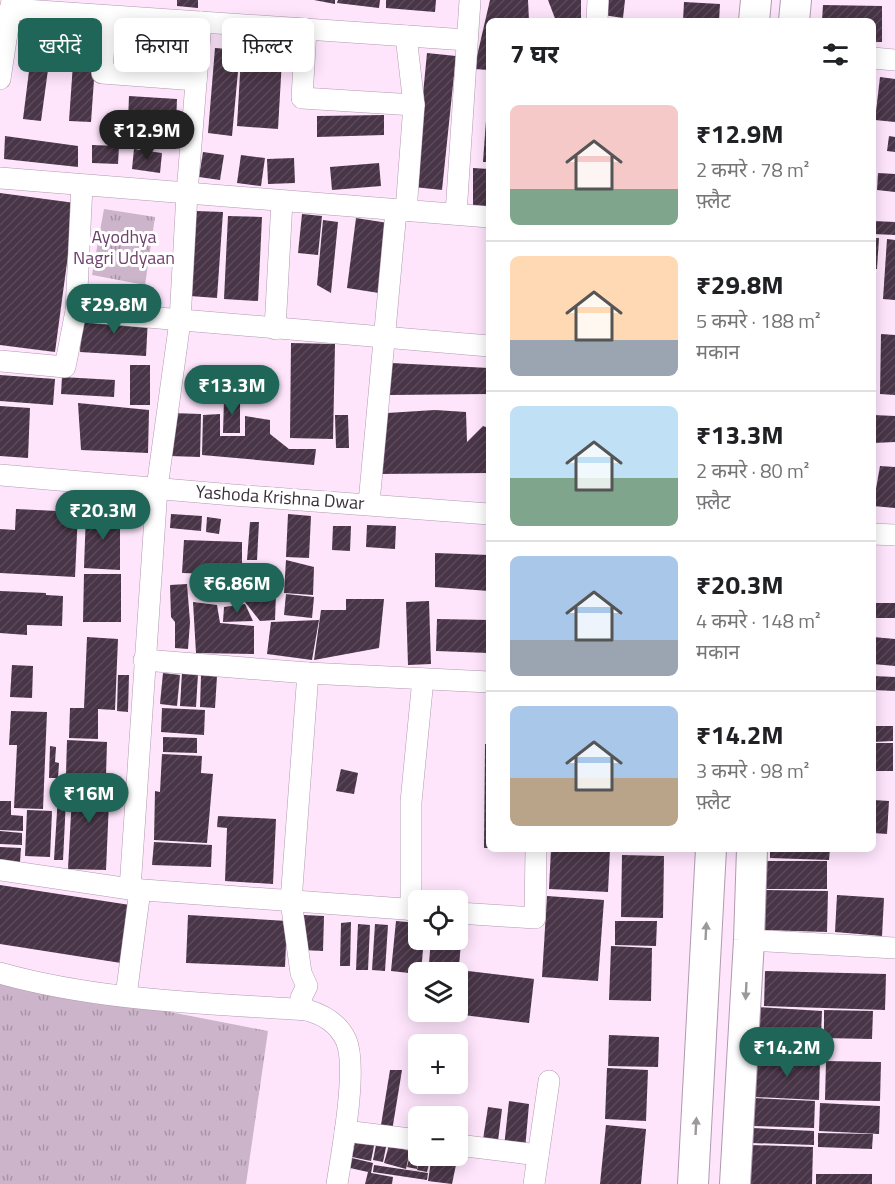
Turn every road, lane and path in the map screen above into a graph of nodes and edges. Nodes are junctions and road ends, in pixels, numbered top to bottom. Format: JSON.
{"nodes":[{"id":1,"x":470,"y":0,"type":"edge"},
{"id":2,"x":598,"y":0,"type":"edge"},
{"id":3,"x":756,"y":0,"type":"edge"},
{"id":4,"x":796,"y":0,"type":"edge"},
{"id":5,"x":11,"y":4,"type":"edge"},
{"id":6,"x":106,"y":16,"type":"junction"},
{"id":7,"x":138,"y":18,"type":"edge"},
{"id":8,"x":597,"y":18,"type":"edge"},
{"id":9,"x":754,"y":18,"type":"edge"},
{"id":10,"x":794,"y":18,"type":"edge"},
{"id":11,"x":314,"y":30,"type":"edge"},
{"id":12,"x":406,"y":36,"type":"junction"},
{"id":13,"x":468,"y":40,"type":"junction"},
{"id":14,"x":876,"y":58,"type":"edge"},
{"id":15,"x":895,"y":60,"type":"edge"},
{"id":16,"x":197,"y":72,"type":"edge"},
{"id":17,"x":304,"y":72,"type":"edge"},
{"id":18,"x":0,"y":79,"type":"edge"},
{"id":19,"x":196,"y":80,"type":"junction"},
{"id":20,"x":414,"y":105,"type":"junction"},
{"id":21,"x":0,"y":178,"type":"edge"},
{"id":22,"x":82,"y":185,"type":"junction"},
{"id":23,"x":187,"y":193,"type":"junction"},
{"id":24,"x":282,"y":201,"type":"junction"},
{"id":25,"x":401,"y":211,"type":"junction"},
{"id":26,"x":456,"y":214,"type":"junction"},
{"id":27,"x":486,"y":217,"type":"edge"},
{"id":28,"x":76,"y":311,"type":"junction"},
{"id":29,"x":180,"y":321,"type":"junction"},
{"id":30,"x":275,"y":329,"type":"junction"},
{"id":31,"x":385,"y":338,"type":"junction"},
{"id":32,"x":486,"y":346,"type":"edge"},
{"id":33,"x":0,"y":361,"type":"edge"},
{"id":34,"x":0,"y":475,"type":"edge"},
{"id":35,"x":157,"y":488,"type":"junction"},
{"id":36,"x":369,"y":503,"type":"junction"},
{"id":37,"x":486,"y":514,"type":"edge"},
{"id":38,"x":876,"y":534,"type":"edge"},
{"id":39,"x":895,"y":535,"type":"edge"},
{"id":40,"x":144,"y":660,"type":"junction"},
{"id":41,"x":308,"y":673,"type":"junction"},
{"id":42,"x":423,"y":679,"type":"junction"},
{"id":43,"x":486,"y":682,"type":"edge"},
{"id":44,"x":536,"y":852,"type":"edge"},
{"id":45,"x":711,"y":852,"type":"edge"},
{"id":46,"x":752,"y":852,"type":"edge"},
{"id":47,"x":0,"y":870,"type":"edge"},
{"id":48,"x":135,"y":889,"type":"junction"},
{"id":49,"x":414,"y":890,"type":"edge"},
{"id":50,"x":291,"y":901,"type":"junction"},
{"id":51,"x":408,"y":909,"type":"edge"},
{"id":52,"x":468,"y":914,"type":"edge"},
{"id":53,"x":749,"y":940,"type":"junction"},
{"id":54,"x":895,"y":948,"type":"edge"},
{"id":55,"x":0,"y":973,"type":"edge"},
{"id":56,"x":126,"y":996,"type":"junction"},
{"id":57,"x":307,"y":1010,"type":"junction"},
{"id":58,"x":549,"y":1081,"type":"dead end"},
{"id":59,"x":345,"y":1131,"type":"junction"},
{"id":60,"x":408,"y":1139,"type":"edge"},
{"id":61,"x":468,"y":1146,"type":"edge"},
{"id":62,"x":538,"y":1155,"type":"junction"},
{"id":63,"x":337,"y":1184,"type":"edge"},
{"id":64,"x":534,"y":1184,"type":"edge"},
{"id":65,"x":693,"y":1184,"type":"edge"},
{"id":66,"x":735,"y":1184,"type":"edge"}],
"edges":[{"from":1,"to":13,"type":"street"},
{"from":2,"to":8,"type":"street"},
{"from":3,"to":9,"type":"main road"},
{"from":4,"to":10,"type":"main road"},
{"from":5,"to":6,"type":"street"},
{"from":5,"to":18,"type":"street"},
{"from":6,"to":7,"type":"street"},
{"from":6,"to":19,"type":"street"},
{"from":11,"to":12,"type":"street"},
{"from":12,"to":13,"type":"street"},
{"from":12,"to":20,"type":"street"},
{"from":13,"to":26,"type":"street"},
{"from":14,"to":15,"type":"street"},
{"from":16,"to":19,"type":"street"},
{"from":17,"to":20,"type":"street"},
{"from":19,"to":23,"type":"street"},
{"from":20,"to":25,"type":"street"},
{"from":21,"to":22,"type":"street"},
{"from":22,"to":23,"type":"street"},
{"from":22,"to":28,"type":"street"},
{"from":23,"to":24,"type":"street"},
{"from":23,"to":29,"type":"street"},
{"from":24,"to":25,"type":"street"},
{"from":24,"to":30,"type":"street"},
{"from":25,"to":26,"type":"street"},
{"from":25,"to":31,"type":"street"},
{"from":26,"to":27,"type":"street"},
{"from":28,"to":29,"type":"street"},
{"from":28,"to":33,"type":"street"},
{"from":29,"to":30,"type":"street"},
{"from":29,"to":35,"type":"street"},
{"from":30,"to":31,"type":"street"},
{"from":31,"to":32,"type":"street"},
{"from":31,"to":36,"type":"street"},
{"from":34,"to":35,"type":"street","name":"Yashoda Krishna Dwar"},
{"from":35,"to":36,"type":"street","name":"Yashoda Krishna Dwar"},
{"from":35,"to":40,"type":"street"},
{"from":36,"to":37,"type":"street","name":"Yashoda Krishna Dwar"},
{"from":38,"to":39,"type":"street"},
{"from":40,"to":41,"type":"street"},
{"from":40,"to":48,"type":"street"},
{"from":41,"to":42,"type":"street"},
{"from":41,"to":50,"type":"street"},
{"from":42,"to":43,"type":"street"},
{"from":42,"to":49,"type":"street"},
{"from":44,"to":52,"type":"street"},
{"from":65,"to":45,"type":"main road","one_way":true},
{"from":46,"to":53,"type":"main road"},
{"from":47,"to":48,"type":"street"},
{"from":48,"to":50,"type":"street"},
{"from":48,"to":56,"type":"street"},
{"from":50,"to":51,"type":"street"},
{"from":50,"to":57,"type":"street"},
{"from":53,"to":54,"type":"street"},
{"from":53,"to":66,"type":"main road","one_way":true},
{"from":55,"to":56,"type":"street"},
{"from":56,"to":57,"type":"street"},
{"from":57,"to":59,"type":"street"},
{"from":58,"to":62,"type":"street"},
{"from":59,"to":60,"type":"street"},
{"from":59,"to":63,"type":"street"},
{"from":61,"to":62,"type":"street"},
{"from":62,"to":64,"type":"street"}]}
